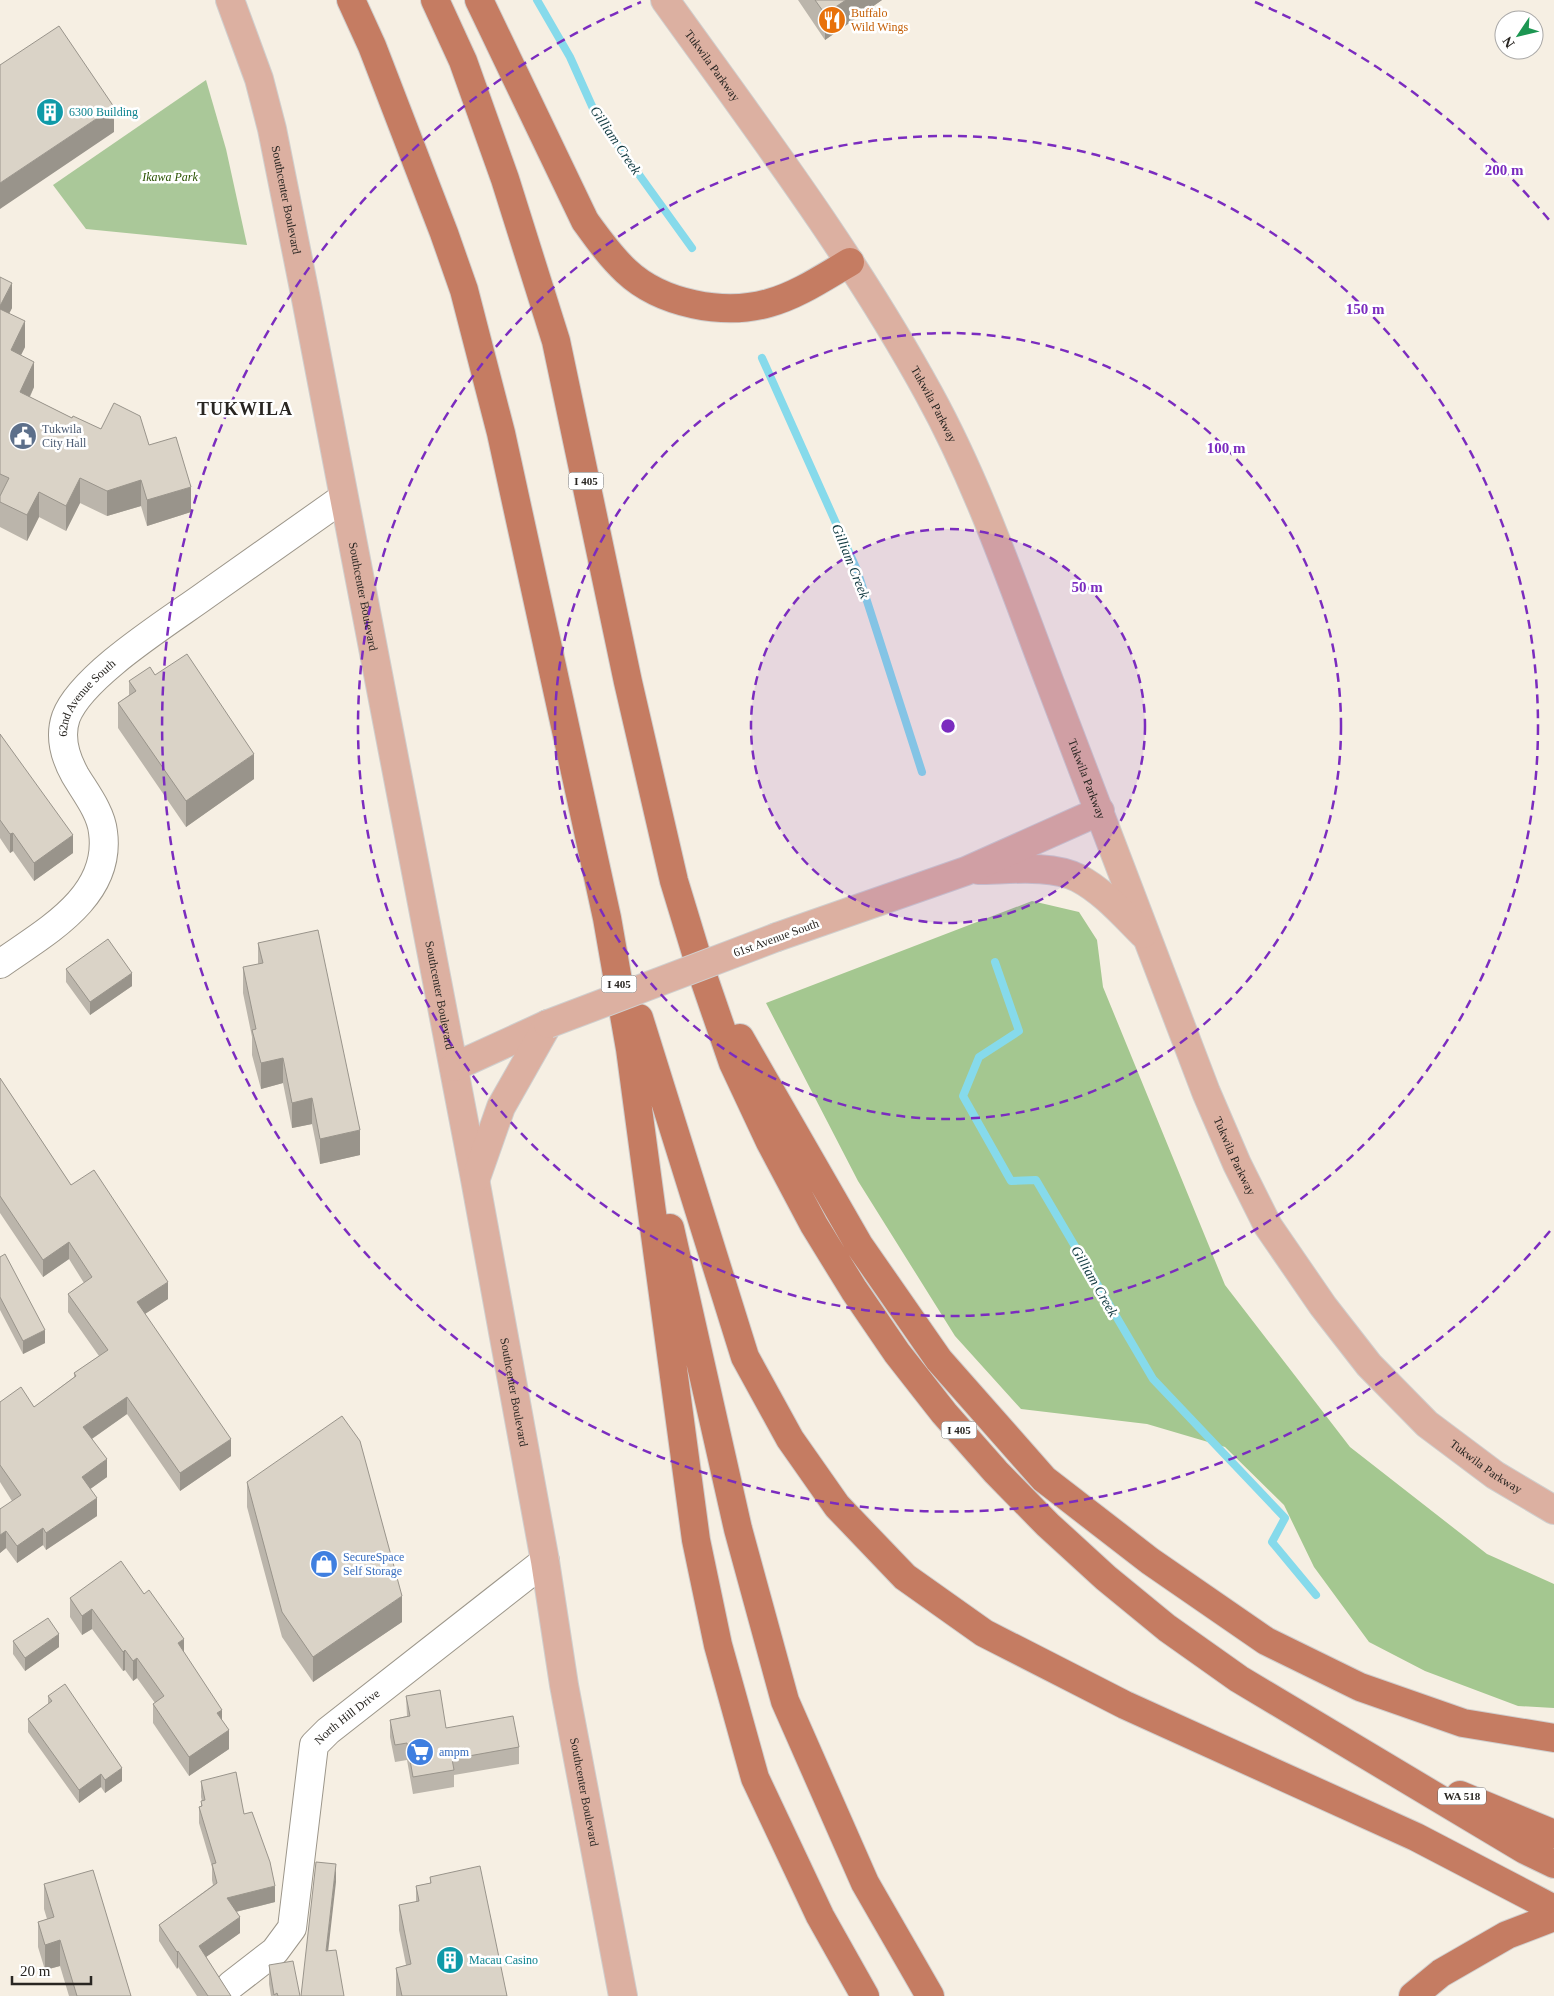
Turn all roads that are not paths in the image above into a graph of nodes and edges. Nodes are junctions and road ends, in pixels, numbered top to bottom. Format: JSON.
{"nodes":[{"id":1,"x":230,"y":0,"type":"edge"},
{"id":2,"x":351,"y":0,"type":"edge"},
{"id":3,"x":434,"y":0,"type":"edge"},
{"id":4,"x":479,"y":0,"type":"edge"},
{"id":5,"x":665,"y":0,"type":"edge"},
{"id":6,"x":850,"y":262,"type":"junction"},
{"id":7,"x":343,"y":498,"type":"junction"},
{"id":8,"x":1100,"y":811,"type":"junction"},
{"id":9,"x":966,"y":871,"type":"junction"},
{"id":10,"x":608,"y":918,"type":"junction"},
{"id":11,"x":1150,"y":940,"type":"junction"},
{"id":12,"x":0,"y":964,"type":"edge"},
{"id":13,"x":702,"y":973,"type":"junction"},
{"id":14,"x":548,"y":1024,"type":"junction"},
{"id":15,"x":630,"y":1049,"type":"junction"},
{"id":16,"x":454,"y":1067,"type":"junction"},
{"id":17,"x":475,"y":1179,"type":"junction"},
{"id":18,"x":1554,"y":1510,"type":"edge"},
{"id":19,"x":546,"y":1561,"type":"junction"},
{"id":20,"x":1554,"y":1738,"type":"edge"},
{"id":21,"x":1370,"y":1758,"type":"junction"},
{"id":22,"x":1554,"y":1834,"type":"edge"},
{"id":23,"x":1554,"y":1864,"type":"edge"},
{"id":24,"x":1554,"y":1909,"type":"edge"},
{"id":25,"x":1554,"y":1917,"type":"edge"},
{"id":26,"x":231,"y":1985,"type":"dead end"},
{"id":27,"x":623,"y":1996,"type":"edge"},
{"id":28,"x":865,"y":1996,"type":"edge"},
{"id":29,"x":930,"y":1996,"type":"edge"},
{"id":30,"x":1413,"y":1996,"type":"edge"}],
"edges":[{"from":1,"to":7,"type":"main road","name":"Southcenter Boulevard"},
{"from":2,"to":10,"type":"highway","number":"I 405"},
{"from":3,"to":13,"type":"highway","number":"I 405"},
{"from":4,"to":6,"type":"highway"},
{"from":5,"to":6,"type":"main road","name":"Tukwila Parkway"},
{"from":6,"to":8,"type":"main road","name":"Tukwila Parkway"},
{"from":7,"to":12,"type":"street","name":"62nd Avenue South"},
{"from":7,"to":16,"type":"main road","name":"Southcenter Boulevard"},
{"from":8,"to":9,"type":"main road","name":"61st Avenue South"},
{"from":8,"to":11,"type":"main road","name":"Tukwila Parkway"},
{"from":9,"to":11,"type":"main road"},
{"from":9,"to":14,"type":"main road","name":"61st Avenue South","bridge":true},
{"from":10,"to":15,"type":"highway","number":"I 405"},
{"from":10,"to":24,"type":"highway"},
{"from":11,"to":18,"type":"main road","name":"Tukwila Parkway"},
{"from":13,"to":20,"type":"highway"},
{"from":13,"to":21,"type":"highway","number":"I 405"},
{"from":14,"to":16,"type":"main road","name":"61st Avenue South"},
{"from":14,"to":17,"type":"main road"},
{"from":15,"to":28,"type":"highway"},
{"from":15,"to":29,"type":"highway","number":"I 405"},
{"from":16,"to":17,"type":"main road","name":"Southcenter Boulevard"},
{"from":17,"to":19,"type":"main road","name":"Southcenter Boulevard"},
{"from":19,"to":26,"type":"street","name":"North Hill Drive"},
{"from":19,"to":27,"type":"main road","name":"Southcenter Boulevard"},
{"from":21,"to":22,"type":"highway","number":"WA 518"},
{"from":21,"to":23,"type":"highway"},
{"from":25,"to":30,"type":"highway"}]}
